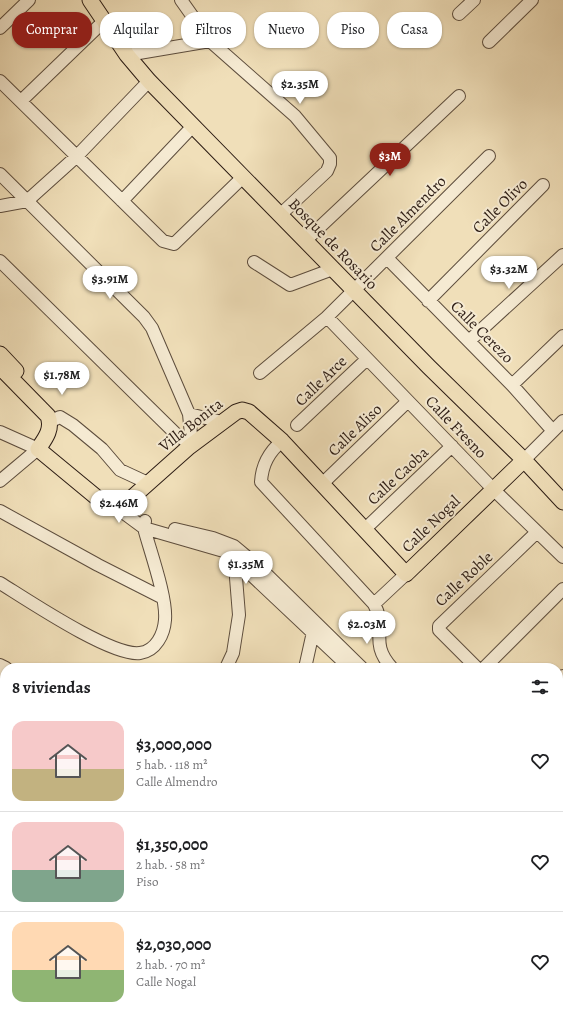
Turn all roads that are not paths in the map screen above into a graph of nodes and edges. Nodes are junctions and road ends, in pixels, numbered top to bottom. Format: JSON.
{"nodes":[{"id":1,"x":29,"y":0,"type":"edge"},
{"id":2,"x":90,"y":0,"type":"edge"},
{"id":3,"x":181,"y":0,"type":"edge"},
{"id":4,"x":474,"y":0,"type":"edge"},
{"id":5,"x":532,"y":0,"type":"edge"},
{"id":6,"x":189,"y":12,"type":"edge"},
{"id":7,"x":459,"y":14,"type":"dead end"},
{"id":8,"x":100,"y":15,"type":"edge"},
{"id":9,"x":100,"y":25,"type":"edge"},
{"id":10,"x":0,"y":28,"type":"edge"},
{"id":11,"x":489,"y":42,"type":"dead end"},
{"id":12,"x":181,"y":46,"type":"edge"},
{"id":13,"x":122,"y":48,"type":"edge"},
{"id":14,"x":218,"y":48,"type":"edge"},
{"id":15,"x":127,"y":55,"type":"junction"},
{"id":16,"x":0,"y":80,"type":"edge"},
{"id":17,"x":149,"y":81,"type":"junction"},
{"id":18,"x":459,"y":96,"type":"dead end"},
{"id":19,"x":21,"y":102,"type":"junction"},
{"id":20,"x":193,"y":126,"type":"junction"},
{"id":21,"x":77,"y":156,"type":"junction"},
{"id":22,"x":489,"y":156,"type":"dead end"},
{"id":23,"x":0,"y":174,"type":"edge"},
{"id":24,"x":243,"y":177,"type":"junction"},
{"id":25,"x":543,"y":185,"type":"dead end"},
{"id":26,"x":27,"y":201,"type":"junction"},
{"id":27,"x":122,"y":201,"type":"junction"},
{"id":28,"x":0,"y":206,"type":"edge"},
{"id":29,"x":280,"y":215,"type":"junction"},
{"id":30,"x":305,"y":241,"type":"junction"},
{"id":31,"x":563,"y":255,"type":"edge"},
{"id":32,"x":387,"y":258,"type":"junction"},
{"id":33,"x":0,"y":261,"type":"edge"},
{"id":34,"x":254,"y":262,"type":"dead end"},
{"id":35,"x":333,"y":269,"type":"junction"},
{"id":36,"x":354,"y":291,"type":"junction"},
{"id":37,"x":428,"y":301,"type":"junction"},
{"id":38,"x":327,"y":317,"type":"junction"},
{"id":39,"x":563,"y":336,"type":"edge"},
{"id":40,"x":469,"y":341,"type":"junction"},
{"id":41,"x":0,"y":354,"type":"edge"},
{"id":42,"x":367,"y":359,"type":"junction"},
{"id":43,"x":0,"y":367,"type":"edge"},
{"id":44,"x":260,"y":373,"type":"dead end"},
{"id":45,"x":512,"y":385,"type":"junction"},
{"id":46,"x":408,"y":401,"type":"junction"},
{"id":47,"x":189,"y":414,"type":"junction"},
{"id":48,"x":55,"y":419,"type":"junction"},
{"id":49,"x":563,"y":421,"type":"edge"},
{"id":50,"x":222,"y":422,"type":"junction"},
{"id":51,"x":297,"y":425,"type":"dead end"},
{"id":52,"x":553,"y":431,"type":"junction"},
{"id":53,"x":0,"y":432,"type":"edge"},
{"id":54,"x":282,"y":441,"type":"junction"},
{"id":55,"x":192,"y":444,"type":"junction"},
{"id":56,"x":452,"y":446,"type":"junction"},
{"id":57,"x":41,"y":451,"type":"junction"},
{"id":58,"x":524,"y":460,"type":"junction"},
{"id":59,"x":0,"y":481,"type":"edge"},
{"id":60,"x":148,"y":483,"type":"junction"},
{"id":61,"x":323,"y":483,"type":"junction"},
{"id":62,"x":0,"y":490,"type":"edge"},
{"id":63,"x":493,"y":490,"type":"junction"},
{"id":64,"x":563,"y":502,"type":"edge"},
{"id":65,"x":117,"y":508,"type":"junction"},
{"id":66,"x":0,"y":511,"type":"edge"},
{"id":67,"x":141,"y":524,"type":"junction"},
{"id":68,"x":365,"y":528,"type":"junction"},
{"id":69,"x":537,"y":532,"type":"junction"},
{"id":70,"x":234,"y":552,"type":"junction"},
{"id":71,"x":563,"y":557,"type":"edge"},
{"id":72,"x":406,"y":574,"type":"junction"},
{"id":73,"x":0,"y":583,"type":"edge"},
{"id":74,"x":563,"y":589,"type":"edge"},
{"id":75,"x":163,"y":598,"type":"junction"},
{"id":76,"x":374,"y":604,"type":"junction"},
{"id":77,"x":313,"y":632,"type":"junction"},
{"id":78,"x":228,"y":663,"type":"edge"},
{"id":79,"x":305,"y":663,"type":"edge"},
{"id":80,"x":345,"y":663,"type":"edge"},
{"id":81,"x":357,"y":663,"type":"edge"},
{"id":82,"x":387,"y":663,"type":"edge"},
{"id":83,"x":473,"y":663,"type":"edge"},
{"id":84,"x":489,"y":663,"type":"edge"}],
"edges":[{"from":1,"to":10,"type":"street"},
{"from":2,"to":8,"type":"main road","name":"Bosque de Rosario"},
{"from":3,"to":6,"type":"street"},
{"from":4,"to":7,"type":"street"},
{"from":5,"to":11,"type":"street"},
{"from":9,"to":19,"type":"street"},
{"from":12,"to":15,"type":"street"},
{"from":13,"to":15,"type":"main road","name":"Bosque de Rosario"},
{"from":14,"to":29,"type":"street"},
{"from":15,"to":17,"type":"main road","name":"Bosque de Rosario"},
{"from":16,"to":19,"type":"street"},
{"from":17,"to":20,"type":"main road","name":"Bosque de Rosario"},
{"from":17,"to":21,"type":"street"},
{"from":18,"to":30,"type":"street"},
{"from":19,"to":21,"type":"street"},
{"from":20,"to":24,"type":"main road","name":"Bosque de Rosario"},
{"from":20,"to":27,"type":"street"},
{"from":21,"to":26,"type":"street"},
{"from":21,"to":27,"type":"street"},
{"from":22,"to":32,"type":"street","name":"Calle Almendro"},
{"from":23,"to":26,"type":"street"},
{"from":24,"to":27,"type":"street"},
{"from":24,"to":29,"type":"main road","name":"Bosque de Rosario"},
{"from":25,"to":37,"type":"street","name":"Calle Olivo"},
{"from":26,"to":28,"type":"street"},
{"from":26,"to":47,"type":"street"},
{"from":29,"to":30,"type":"main road","name":"Bosque de Rosario"},
{"from":30,"to":35,"type":"main road","name":"Bosque de Rosario"},
{"from":31,"to":40,"type":"street"},
{"from":32,"to":36,"type":"street","name":"Calle Almendro"},
{"from":32,"to":37,"type":"street","name":"Calle Cerezo"},
{"from":33,"to":55,"type":"street"},
{"from":34,"to":35,"type":"street"},
{"from":35,"to":36,"type":"main road","name":"Bosque de Rosario"},
{"from":36,"to":38,"type":"street","name":"Calle Almendro"},
{"from":36,"to":58,"type":"main road","name":"Bosque de Rosario"},
{"from":37,"to":40,"type":"street","name":"Calle Cerezo"},
{"from":38,"to":42,"type":"street","name":"Calle Fresno"},
{"from":38,"to":44,"type":"street","name":"Calle Almendro"},
{"from":39,"to":45,"type":"street"},
{"from":40,"to":45,"type":"street","name":"Calle Cerezo"},
{"from":41,"to":48,"type":"main road"},
{"from":42,"to":46,"type":"street","name":"Calle Fresno"},
{"from":42,"to":51,"type":"street","name":"Calle Arce"},
{"from":43,"to":48,"type":"main road"},
{"from":45,"to":52,"type":"street","name":"Calle Cerezo"},
{"from":46,"to":56,"type":"street","name":"Calle Fresno"},
{"from":46,"to":61,"type":"street","name":"Calle Aliso"},
{"from":47,"to":50,"type":"street"},
{"from":47,"to":55,"type":"street"},
{"from":48,"to":57,"type":"main road"},
{"from":48,"to":60,"type":"street"},
{"from":49,"to":52,"type":"street","name":"Calle Nogal"},
{"from":50,"to":54,"type":"main road","name":"Villa Bonita"},
{"from":50,"to":55,"type":"main road","name":"Villa Bonita"},
{"from":52,"to":58,"type":"street","name":"Calle Nogal"},
{"from":53,"to":57,"type":"street"},
{"from":54,"to":61,"type":"main road","name":"Villa Bonita"},
{"from":54,"to":76,"type":"street"},
{"from":55,"to":60,"type":"main road","name":"Villa Bonita"},
{"from":56,"to":63,"type":"street","name":"Calle Fresno"},
{"from":56,"to":68,"type":"street","name":"Calle Caoba"},
{"from":57,"to":59,"type":"street"},
{"from":57,"to":62,"type":"street"},
{"from":57,"to":65,"type":"main road"},
{"from":58,"to":63,"type":"main road","name":"Calle Nogal"},
{"from":58,"to":64,"type":"main road","name":"Bosque de Rosario"},
{"from":60,"to":65,"type":"main road","name":"Villa Bonita"},
{"from":61,"to":68,"type":"main road","name":"Villa Bonita"},
{"from":63,"to":69,"type":"street","name":"Calle Fresno"},
{"from":63,"to":72,"type":"main road","name":"Calle Nogal"},
{"from":65,"to":67,"type":"street"},
{"from":66,"to":75,"type":"street"},
{"from":67,"to":70,"type":"street"},
{"from":67,"to":75,"type":"street"},
{"from":68,"to":72,"type":"main road","name":"Villa Bonita"},
{"from":69,"to":71,"type":"street","name":"Calle Fresno"},
{"from":69,"to":83,"type":"street","name":"Calle Roble"},
{"from":70,"to":77,"type":"street"},
{"from":70,"to":78,"type":"street"},
{"from":70,"to":81,"type":"street"},
{"from":72,"to":76,"type":"street","name":"Calle Nogal"},
{"from":73,"to":75,"type":"street"},
{"from":74,"to":84,"type":"street"},
{"from":76,"to":82,"type":"street"},
{"from":77,"to":79,"type":"street"},
{"from":77,"to":80,"type":"street"}]}
